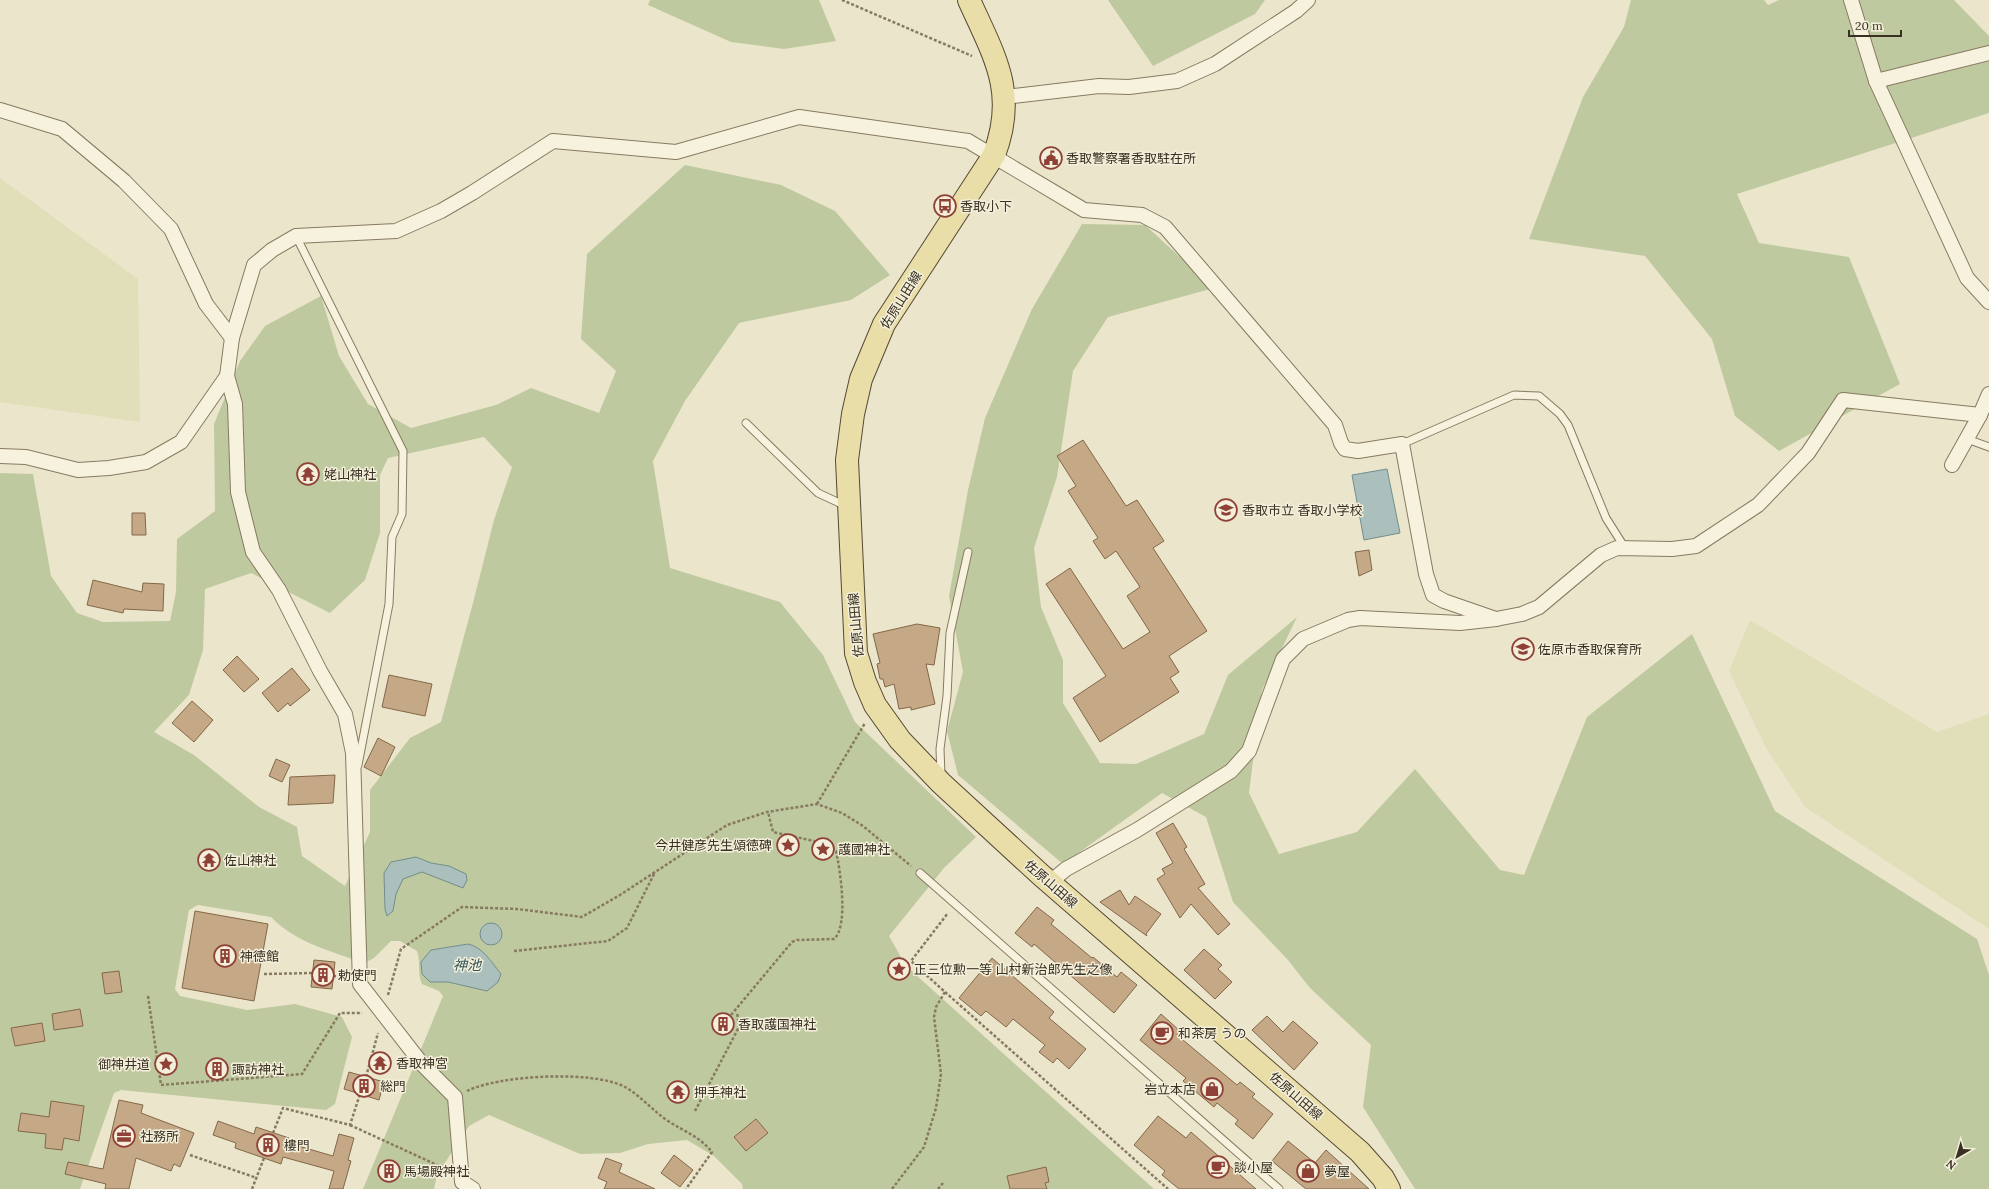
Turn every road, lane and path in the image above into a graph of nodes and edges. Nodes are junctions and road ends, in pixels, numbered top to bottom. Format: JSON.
{"nodes":[{"id":1,"x":842,"y":0,"type":"edge"},
{"id":2,"x":969,"y":0,"type":"edge"},
{"id":3,"x":1308,"y":0,"type":"edge"},
{"id":4,"x":1851,"y":0,"type":"edge"},
{"id":5,"x":1989,"y":53,"type":"edge"},
{"id":6,"x":999,"y":68,"type":"junction"},
{"id":7,"x":1876,"y":81,"type":"junction"},
{"id":8,"x":1005,"y":97,"type":"junction"},
{"id":9,"x":0,"y":110,"type":"edge"},
{"id":10,"x":994,"y":155,"type":"junction"},
{"id":11,"x":296,"y":236,"type":"junction"},
{"id":12,"x":1989,"y":302,"type":"edge"},
{"id":13,"x":232,"y":338,"type":"junction"},
{"id":14,"x":227,"y":376,"type":"junction"},
{"id":15,"x":1989,"y":394,"type":"edge"},
{"id":16,"x":1980,"y":415,"type":"junction"},
{"id":17,"x":746,"y":423,"type":"dead end"},
{"id":18,"x":1967,"y":439,"type":"junction"},
{"id":19,"x":1402,"y":444,"type":"junction"},
{"id":20,"x":1989,"y":447,"type":"edge"},
{"id":21,"x":0,"y":456,"type":"edge"},
{"id":22,"x":1952,"y":465,"type":"dead end"},
{"id":23,"x":848,"y":507,"type":"junction"},
{"id":24,"x":1624,"y":548,"type":"junction"},
{"id":25,"x":968,"y":552,"type":"dead end"},
{"id":26,"x":1496,"y":619,"type":"junction"},
{"id":27,"x":875,"y":705,"type":"junction"},
{"id":28,"x":941,"y":783,"type":"junction"},
{"id":29,"x":354,"y":784,"type":"junction"},
{"id":30,"x":817,"y":804,"type":"junction"},
{"id":31,"x":768,"y":812,"type":"junction"},
{"id":32,"x":914,"y":867,"type":"dead end"},
{"id":33,"x":656,"y":872,"type":"junction"},
{"id":34,"x":920,"y":873,"type":"dead end"},
{"id":35,"x":1049,"y":883,"type":"junction"},
{"id":36,"x":955,"y":902,"type":"junction"},
{"id":37,"x":514,"y":951,"type":"dead end"},
{"id":38,"x":313,"y":973,"type":"dead end"},
{"id":39,"x":264,"y":974,"type":"dead end"},
{"id":40,"x":392,"y":979,"type":"dead end"},
{"id":41,"x":945,"y":992,"type":"junction"},
{"id":42,"x":148,"y":996,"type":"dead end"},
{"id":43,"x":383,"y":1012,"type":"junction"},
{"id":44,"x":737,"y":1012,"type":"dead end"},
{"id":45,"x":732,"y":1015,"type":"dead end"},
{"id":46,"x":376,"y":1040,"type":"dead end"},
{"id":47,"x":366,"y":1077,"type":"dead end"},
{"id":48,"x":360,"y":1094,"type":"dead end"},
{"id":49,"x":455,"y":1097,"type":"junction"},
{"id":50,"x":695,"y":1111,"type":"dead end"},
{"id":51,"x":350,"y":1125,"type":"junction"},
{"id":52,"x":273,"y":1133,"type":"dead end"},
{"id":53,"x":190,"y":1155,"type":"dead end"},
{"id":54,"x":264,"y":1158,"type":"dead end"},
{"id":55,"x":437,"y":1165,"type":"dead end"},
{"id":56,"x":257,"y":1178,"type":"junction"},
{"id":57,"x":943,"y":1183,"type":"dead end"},
{"id":58,"x":252,"y":1189,"type":"edge"},
{"id":59,"x":473,"y":1189,"type":"edge"},
{"id":60,"x":686,"y":1189,"type":"edge"},
{"id":61,"x":892,"y":1189,"type":"edge"},
{"id":62,"x":938,"y":1189,"type":"edge"},
{"id":63,"x":1168,"y":1189,"type":"edge"},
{"id":64,"x":1279,"y":1189,"type":"edge"},
{"id":65,"x":1389,"y":1189,"type":"edge"}],
"edges":[{"from":1,"to":6,"type":"path"},
{"from":2,"to":6,"type":"main road","name":"佐原山田線"},
{"from":3,"to":8,"type":"street"},
{"from":4,"to":7,"type":"street"},
{"from":5,"to":7,"type":"street"},
{"from":6,"to":8,"type":"main road","name":"佐原山田線"},
{"from":7,"to":12,"type":"street"},
{"from":8,"to":10,"type":"main road","name":"佐原山田線"},
{"from":9,"to":13,"type":"street"},
{"from":10,"to":11,"type":"street"},
{"from":10,"to":19,"type":"street"},
{"from":10,"to":23,"type":"main road","name":"佐原山田線"},
{"from":11,"to":13,"type":"street"},
{"from":11,"to":29,"type":"lane"},
{"from":13,"to":14,"type":"street"},
{"from":14,"to":21,"type":"street"},
{"from":14,"to":29,"type":"street"},
{"from":15,"to":16,"type":"street"},
{"from":16,"to":18,"type":"street"},
{"from":16,"to":24,"type":"street"},
{"from":17,"to":23,"type":"lane"},
{"from":18,"to":20,"type":"lane"},
{"from":18,"to":22,"type":"street"},
{"from":19,"to":24,"type":"lane"},
{"from":19,"to":26,"type":"street"},
{"from":23,"to":27,"type":"main road","name":"佐原山田線"},
{"from":24,"to":26,"type":"street"},
{"from":25,"to":28,"type":"lane"},
{"from":26,"to":35,"type":"street"},
{"from":27,"to":28,"type":"main road","name":"佐原山田線"},
{"from":27,"to":30,"type":"path"},
{"from":28,"to":35,"type":"main road","name":"佐原山田線"},
{"from":29,"to":43,"type":"street"},
{"from":30,"to":31,"type":"path"},
{"from":30,"to":32,"type":"path"},
{"from":31,"to":33,"type":"path"},
{"from":31,"to":45,"type":"path"},
{"from":33,"to":37,"type":"path"},
{"from":33,"to":40,"type":"path"},
{"from":34,"to":36,"type":"lane"},
{"from":35,"to":65,"type":"main road","name":"佐原山田線"},
{"from":36,"to":41,"type":"path"},
{"from":36,"to":64,"type":"lane"},
{"from":38,"to":39,"type":"path"},
{"from":41,"to":61,"type":"path"},
{"from":41,"to":63,"type":"path"},
{"from":42,"to":43,"type":"path"},
{"from":43,"to":49,"type":"street"},
{"from":44,"to":50,"type":"path"},
{"from":46,"to":47,"type":"path"},
{"from":48,"to":51,"type":"path"},
{"from":49,"to":59,"type":"street"},
{"from":49,"to":60,"type":"path"},
{"from":51,"to":52,"type":"path"},
{"from":51,"to":55,"type":"path"},
{"from":53,"to":56,"type":"path"},
{"from":54,"to":56,"type":"path"},
{"from":56,"to":58,"type":"path"},
{"from":57,"to":62,"type":"path"}]}
